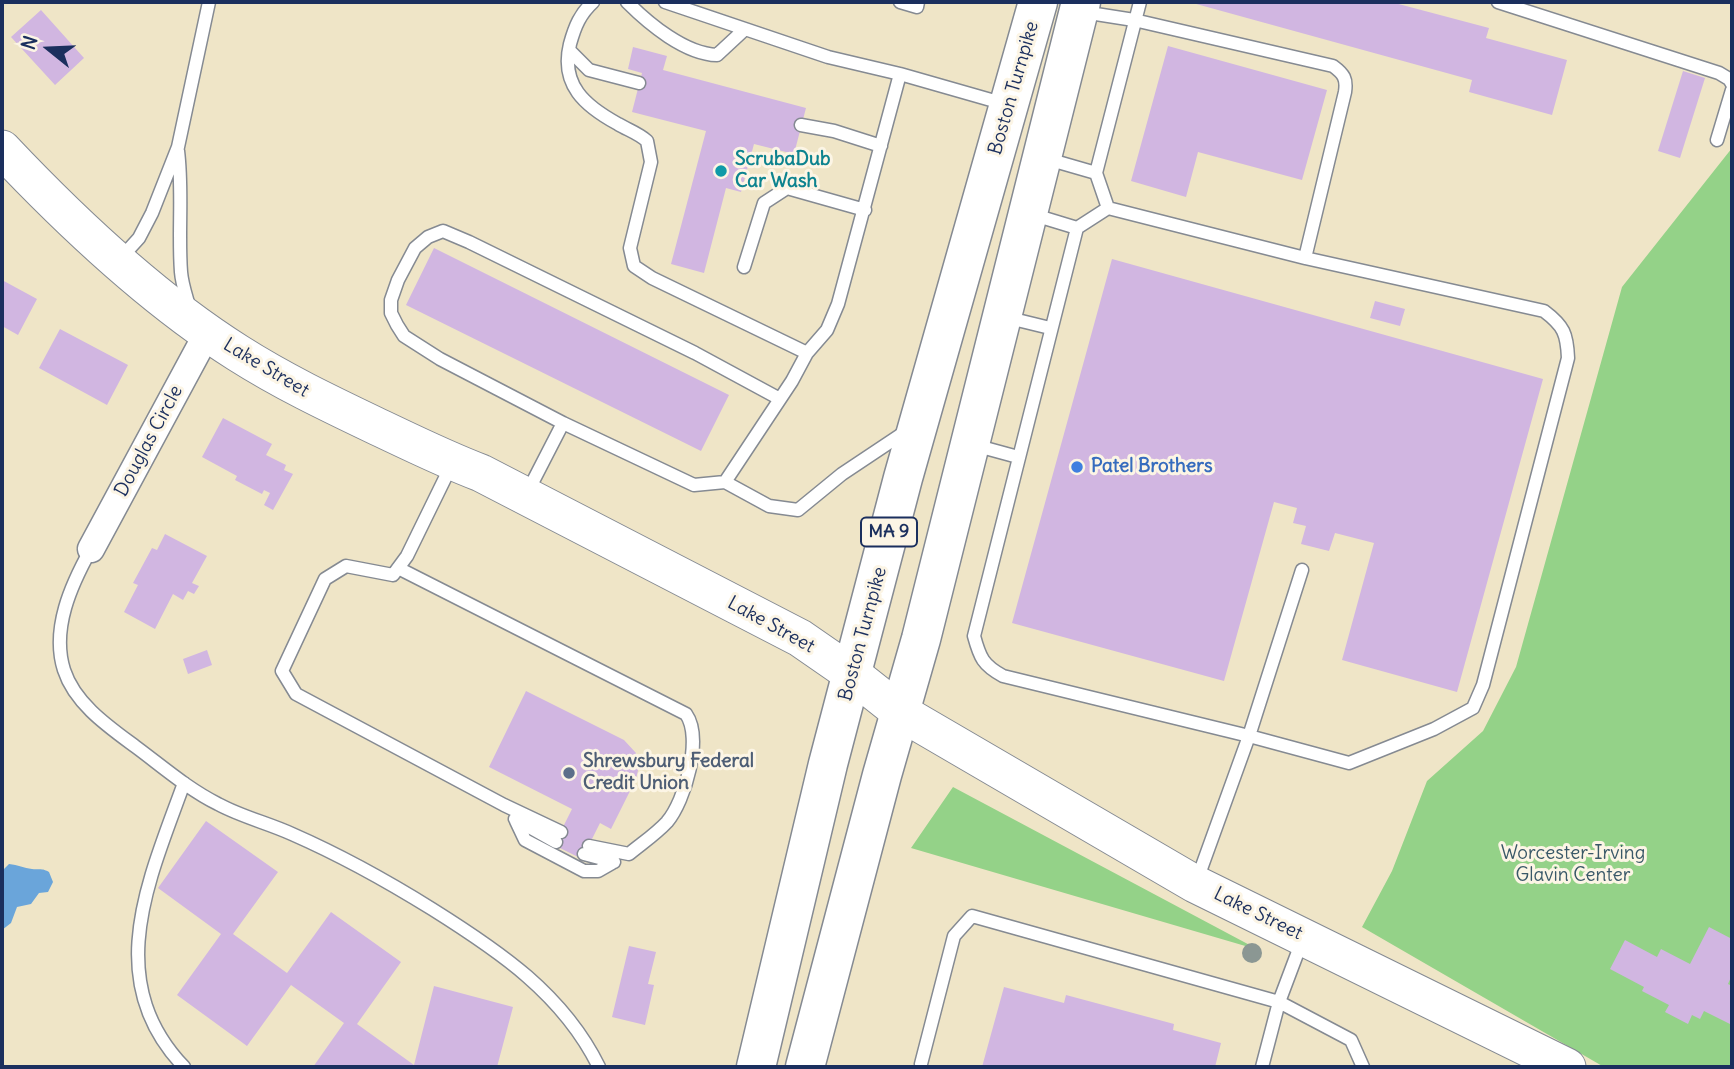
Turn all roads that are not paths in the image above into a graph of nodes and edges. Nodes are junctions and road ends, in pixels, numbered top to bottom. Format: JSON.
{"nodes":[{"id":1,"x":209,"y":2,"type":"edge"},
{"id":2,"x":593,"y":2,"type":"edge"},
{"id":3,"x":626,"y":2,"type":"edge"},
{"id":4,"x":665,"y":2,"type":"edge"},
{"id":5,"x":900,"y":2,"type":"edge"},
{"id":6,"x":918,"y":2,"type":"edge"},
{"id":7,"x":1038,"y":2,"type":"edge"},
{"id":8,"x":1140,"y":2,"type":"edge"},
{"id":9,"x":1498,"y":2,"type":"edge"},
{"id":10,"x":1079,"y":7,"type":"edge"},
{"id":11,"x":1133,"y":20,"type":"junction"},
{"id":12,"x":745,"y":29,"type":"junction"},
{"id":13,"x":569,"y":50,"type":"junction"},
{"id":14,"x":900,"y":74,"type":"junction"},
{"id":15,"x":639,"y":83,"type":"dead end"},
{"id":16,"x":1732,"y":83,"type":"edge"},
{"id":17,"x":1732,"y":90,"type":"edge"},
{"id":18,"x":1009,"y":105,"type":"junction"},
{"id":19,"x":801,"y":125,"type":"dead end"},
{"id":20,"x":1717,"y":140,"type":"dead end"},
{"id":21,"x":881,"y":146,"type":"junction"},
{"id":22,"x":178,"y":147,"type":"junction"},
{"id":23,"x":2,"y":149,"type":"edge"},
{"id":24,"x":1042,"y":158,"type":"junction"},
{"id":25,"x":1096,"y":173,"type":"junction"},
{"id":26,"x":1108,"y":208,"type":"junction"},
{"id":27,"x":864,"y":211,"type":"junction"},
{"id":28,"x":1028,"y":213,"type":"junction"},
{"id":29,"x":1077,"y":228,"type":"junction"},
{"id":30,"x":1305,"y":258,"type":"junction"},
{"id":31,"x":118,"y":260,"type":"junction"},
{"id":32,"x":744,"y":267,"type":"dead end"},
{"id":33,"x":1001,"y":316,"type":"junction"},
{"id":34,"x":200,"y":327,"type":"junction"},
{"id":35,"x":1050,"y":328,"type":"junction"},
{"id":36,"x":807,"y":354,"type":"junction"},
{"id":37,"x":780,"y":399,"type":"junction"},
{"id":38,"x":563,"y":423,"type":"junction"},
{"id":39,"x":918,"y":424,"type":"junction"},
{"id":40,"x":971,"y":444,"type":"junction"},
{"id":41,"x":1018,"y":457,"type":"junction"},
{"id":42,"x":453,"y":462,"type":"junction"},
{"id":43,"x":724,"y":482,"type":"junction"},
{"id":44,"x":525,"y":496,"type":"junction"},
{"id":45,"x":90,"y":549,"type":"joint"},
{"id":46,"x":398,"y":568,"type":"junction"},
{"id":47,"x":1303,"y":570,"type":"dead end"},
{"id":48,"x":852,"y":674,"type":"junction"},
{"id":49,"x":900,"y":712,"type":"junction"},
{"id":50,"x":1249,"y":736,"type":"junction"},
{"id":51,"x":184,"y":783,"type":"junction"},
{"id":52,"x":505,"y":805,"type":"junction"},
{"id":53,"x":516,"y":821,"type":"junction"},
{"id":54,"x":629,"y":854,"type":"junction"},
{"id":55,"x":612,"y":863,"type":"junction"},
{"id":56,"x":1195,"y":884,"type":"junction"},
{"id":57,"x":1303,"y":937,"type":"junction"},
{"id":58,"x":1279,"y":1002,"type":"junction"},
{"id":59,"x":921,"y":1064,"type":"dead end"},
{"id":60,"x":184,"y":1067,"type":"edge"},
{"id":61,"x":599,"y":1067,"type":"edge"},
{"id":62,"x":756,"y":1067,"type":"edge"},
{"id":63,"x":805,"y":1067,"type":"edge"},
{"id":64,"x":1262,"y":1067,"type":"edge"},
{"id":65,"x":1363,"y":1067,"type":"edge"},
{"id":66,"x":1567,"y":1067,"type":"edge"}],
"edges":[{"from":1,"to":22,"type":"lane"},
{"from":2,"to":13,"type":"lane"},
{"from":3,"to":12,"type":"lane"},
{"from":4,"to":12,"type":"lane"},
{"from":5,"to":6,"type":"lane"},
{"from":7,"to":18,"type":"highway","name":"Boston Turnpike","number":"MA 9"},
{"from":8,"to":11,"type":"lane"},
{"from":9,"to":16,"type":"lane"},
{"from":10,"to":11,"type":"lane"},
{"from":10,"to":24,"type":"highway","number":"MA 9"},
{"from":11,"to":25,"type":"lane"},
{"from":11,"to":30,"type":"lane"},
{"from":12,"to":14,"type":"lane"},
{"from":13,"to":15,"type":"lane"},
{"from":13,"to":36,"type":"lane"},
{"from":14,"to":18,"type":"lane"},
{"from":14,"to":21,"type":"lane"},
{"from":17,"to":20,"type":"lane"},
{"from":18,"to":39,"type":"highway","name":"Boston Turnpike","number":"MA 9"},
{"from":19,"to":21,"type":"lane"},
{"from":21,"to":27,"type":"lane"},
{"from":22,"to":31,"type":"lane"},
{"from":22,"to":34,"type":"lane"},
{"from":23,"to":31,"type":"street","name":"Lake Street"},
{"from":24,"to":25,"type":"lane"},
{"from":24,"to":28,"type":"highway","number":"MA 9"},
{"from":25,"to":26,"type":"lane"},
{"from":26,"to":29,"type":"lane"},
{"from":26,"to":30,"type":"lane"},
{"from":27,"to":32,"type":"lane"},
{"from":27,"to":36,"type":"lane"},
{"from":28,"to":29,"type":"lane"},
{"from":28,"to":33,"type":"highway","number":"MA 9"},
{"from":29,"to":35,"type":"lane"},
{"from":30,"to":50,"type":"lane"},
{"from":31,"to":34,"type":"street","name":"Lake Street"},
{"from":33,"to":35,"type":"lane"},
{"from":33,"to":40,"type":"highway","number":"MA 9"},
{"from":34,"to":42,"type":"street","name":"Lake Street"},
{"from":34,"to":45,"type":"street","name":"Douglas Circle"},
{"from":35,"to":41,"type":"lane"},
{"from":36,"to":37,"type":"lane"},
{"from":37,"to":38,"type":"lane"},
{"from":37,"to":43,"type":"lane"},
{"from":38,"to":43,"type":"lane"},
{"from":38,"to":44,"type":"lane"},
{"from":39,"to":43,"type":"lane"},
{"from":39,"to":48,"type":"highway","name":"Boston Turnpike","number":"MA 9"},
{"from":40,"to":41,"type":"lane"},
{"from":40,"to":49,"type":"highway","number":"MA 9"},
{"from":41,"to":50,"type":"lane"},
{"from":42,"to":44,"type":"street","name":"Lake Street"},
{"from":42,"to":46,"type":"lane"},
{"from":44,"to":48,"type":"street","name":"Lake Street"},
{"from":45,"to":51,"type":"lane"},
{"from":46,"to":52,"type":"lane"},
{"from":46,"to":54,"type":"lane"},
{"from":47,"to":50,"type":"lane"},
{"from":48,"to":49,"type":"street","name":"Lake Street"},
{"from":48,"to":62,"type":"highway","name":"Boston Turnpike","number":"MA 9"},
{"from":49,"to":56,"type":"street","name":"Lake Street"},
{"from":49,"to":63,"type":"highway","number":"MA 9"},
{"from":50,"to":56,"type":"lane"},
{"from":51,"to":60,"type":"lane"},
{"from":51,"to":61,"type":"lane"},
{"from":52,"to":53,"type":"lane"},
{"from":52,"to":53,"type":"lane"},
{"from":53,"to":55,"type":"lane"},
{"from":54,"to":55,"type":"lane"},
{"from":54,"to":55,"type":"lane"},
{"from":56,"to":57,"type":"street","name":"Lake Street"},
{"from":57,"to":58,"type":"lane"},
{"from":57,"to":66,"type":"street","name":"Lake Street"},
{"from":58,"to":59,"type":"lane"},
{"from":58,"to":64,"type":"lane"},
{"from":58,"to":65,"type":"lane"}]}
